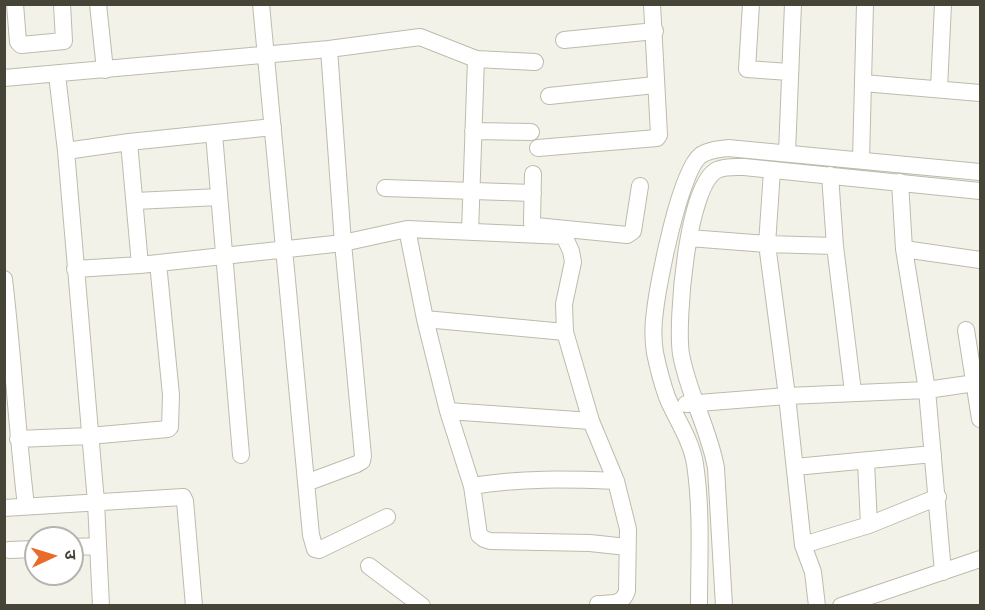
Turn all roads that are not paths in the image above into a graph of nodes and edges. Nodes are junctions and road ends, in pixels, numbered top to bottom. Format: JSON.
{"nodes":[{"id":1,"x":15,"y":4,"type":"edge"},
{"id":2,"x":62,"y":4,"type":"edge"},
{"id":3,"x":98,"y":4,"type":"edge"},
{"id":4,"x":261,"y":4,"type":"edge"},
{"id":5,"x":652,"y":4,"type":"edge"},
{"id":6,"x":751,"y":4,"type":"edge"},
{"id":7,"x":793,"y":4,"type":"edge"},
{"id":8,"x":865,"y":4,"type":"edge"},
{"id":9,"x":943,"y":4,"type":"edge"},
{"id":10,"x":655,"y":31,"type":"junction"},
{"id":11,"x":564,"y":40,"type":"dead end"},
{"id":12,"x":329,"y":49,"type":"junction"},
{"id":13,"x":266,"y":55,"type":"junction"},
{"id":14,"x":476,"y":58,"type":"junction"},
{"id":15,"x":535,"y":62,"type":"dead end"},
{"id":16,"x":105,"y":70,"type":"junction"},
{"id":17,"x":789,"y":72,"type":"junction"},
{"id":18,"x":57,"y":75,"type":"junction"},
{"id":19,"x":4,"y":78,"type":"edge"},
{"id":20,"x":863,"y":83,"type":"junction"},
{"id":21,"x":656,"y":85,"type":"junction"},
{"id":22,"x":939,"y":89,"type":"junction"},
{"id":23,"x":981,"y":93,"type":"edge"},
{"id":24,"x":549,"y":96,"type":"dead end"},
{"id":25,"x":273,"y":127,"type":"junction"},
{"id":26,"x":473,"y":131,"type":"junction"},
{"id":27,"x":531,"y":132,"type":"dead end"},
{"id":28,"x":214,"y":134,"type":"junction"},
{"id":29,"x":129,"y":142,"type":"junction"},
{"id":30,"x":538,"y":148,"type":"dead end"},
{"id":31,"x":66,"y":151,"type":"junction"},
{"id":32,"x":787,"y":153,"type":"junction"},
{"id":33,"x":861,"y":160,"type":"junction"},
{"id":34,"x":772,"y":171,"type":"junction"},
{"id":35,"x":981,"y":172,"type":"edge"},
{"id":36,"x":533,"y":174,"type":"dead end"},
{"id":37,"x":830,"y":176,"type":"junction"},
{"id":38,"x":900,"y":182,"type":"junction"},
{"id":39,"x":640,"y":186,"type":"dead end"},
{"id":40,"x":385,"y":188,"type":"dead end"},
{"id":41,"x":471,"y":190,"type":"junction"},
{"id":42,"x":981,"y":191,"type":"edge"},
{"id":43,"x":533,"y":193,"type":"junction"},
{"id":44,"x":219,"y":197,"type":"junction"},
{"id":45,"x":135,"y":201,"type":"junction"},
{"id":46,"x":407,"y":229,"type":"junction"},
{"id":47,"x":470,"y":232,"type":"junction"},
{"id":48,"x":689,"y":238,"type":"junction"},
{"id":49,"x":343,"y":243,"type":"junction"},
{"id":50,"x":767,"y":244,"type":"junction"},
{"id":51,"x":835,"y":246,"type":"junction"},
{"id":52,"x":284,"y":249,"type":"junction"},
{"id":53,"x":904,"y":249,"type":"junction"},
{"id":54,"x":223,"y":256,"type":"junction"},
{"id":55,"x":981,"y":260,"type":"edge"},
{"id":56,"x":158,"y":263,"type":"junction"},
{"id":57,"x":140,"y":265,"type":"junction"},
{"id":58,"x":75,"y":269,"type":"junction"},
{"id":59,"x":4,"y":279,"type":"edge"},
{"id":60,"x":425,"y":319,"type":"junction"},
{"id":61,"x":966,"y":330,"type":"dead end"},
{"id":62,"x":565,"y":332,"type":"junction"},
{"id":63,"x":975,"y":383,"type":"junction"},
{"id":64,"x":10,"y":384,"type":"edge"},
{"id":65,"x":927,"y":390,"type":"junction"},
{"id":66,"x":854,"y":392,"type":"junction"},
{"id":67,"x":787,"y":396,"type":"junction"},
{"id":68,"x":696,"y":402,"type":"junction"},
{"id":69,"x":672,"y":407,"type":"junction"},
{"id":70,"x":448,"y":411,"type":"junction"},
{"id":71,"x":981,"y":419,"type":"edge"},
{"id":72,"x":591,"y":421,"type":"junction"},
{"id":73,"x":89,"y":436,"type":"junction"},
{"id":74,"x":18,"y":439,"type":"junction"},
{"id":75,"x":933,"y":454,"type":"junction"},
{"id":76,"x":241,"y":455,"type":"dead end"},
{"id":77,"x":866,"y":462,"type":"junction"},
{"id":78,"x":795,"y":467,"type":"junction"},
{"id":79,"x":616,"y":481,"type":"junction"},
{"id":80,"x":306,"y":483,"type":"junction"},
{"id":81,"x":472,"y":486,"type":"junction"},
{"id":82,"x":938,"y":497,"type":"junction"},
{"id":83,"x":96,"y":502,"type":"junction"},
{"id":84,"x":26,"y":506,"type":"junction"},
{"id":85,"x":4,"y":508,"type":"edge"},
{"id":86,"x":387,"y":517,"type":"dead end"},
{"id":87,"x":868,"y":525,"type":"junction"},
{"id":88,"x":803,"y":545,"type":"junction"},
{"id":89,"x":98,"y":546,"type":"junction"},
{"id":90,"x":84,"y":547,"type":"edge"},
{"id":91,"x":627,"y":547,"type":"junction"},
{"id":92,"x":24,"y":549,"type":"edge"},
{"id":93,"x":9,"y":550,"type":"dead end"},
{"id":94,"x":981,"y":559,"type":"edge"},
{"id":95,"x":369,"y":566,"type":"dead end"},
{"id":96,"x":944,"y":572,"type":"junction"},
{"id":97,"x":597,"y":604,"type":"dead end"},
{"id":98,"x":101,"y":606,"type":"edge"},
{"id":99,"x":194,"y":606,"type":"edge"},
{"id":100,"x":422,"y":606,"type":"edge"},
{"id":101,"x":699,"y":606,"type":"edge"},
{"id":102,"x":724,"y":606,"type":"edge"},
{"id":103,"x":817,"y":606,"type":"edge"},
{"id":104,"x":841,"y":606,"type":"edge"}],
"edges":[{"from":1,"to":2,"type":"street"},
{"from":3,"to":16,"type":"street"},
{"from":4,"to":13,"type":"street"},
{"from":5,"to":10,"type":"street"},
{"from":6,"to":17,"type":"street"},
{"from":7,"to":17,"type":"street"},
{"from":8,"to":20,"type":"street"},
{"from":9,"to":22,"type":"street"},
{"from":10,"to":11,"type":"street"},
{"from":10,"to":21,"type":"street"},
{"from":12,"to":13,"type":"street"},
{"from":12,"to":14,"type":"street"},
{"from":12,"to":49,"type":"street"},
{"from":13,"to":16,"type":"street"},
{"from":13,"to":25,"type":"street"},
{"from":14,"to":15,"type":"street"},
{"from":14,"to":26,"type":"street"},
{"from":16,"to":18,"type":"street"},
{"from":17,"to":32,"type":"street"},
{"from":18,"to":19,"type":"street"},
{"from":18,"to":31,"type":"street"},
{"from":20,"to":22,"type":"street"},
{"from":20,"to":33,"type":"street"},
{"from":21,"to":24,"type":"street"},
{"from":21,"to":30,"type":"street"},
{"from":22,"to":23,"type":"street"},
{"from":25,"to":28,"type":"street"},
{"from":25,"to":52,"type":"street"},
{"from":26,"to":27,"type":"street"},
{"from":26,"to":41,"type":"street"},
{"from":28,"to":29,"type":"street"},
{"from":28,"to":44,"type":"street"},
{"from":29,"to":31,"type":"street"},
{"from":29,"to":45,"type":"street"},
{"from":31,"to":58,"type":"street"},
{"from":32,"to":33,"type":"street"},
{"from":32,"to":69,"type":"street"},
{"from":33,"to":35,"type":"street"},
{"from":34,"to":37,"type":"street"},
{"from":34,"to":48,"type":"street"},
{"from":34,"to":50,"type":"street"},
{"from":36,"to":43,"type":"street"},
{"from":37,"to":38,"type":"street"},
{"from":37,"to":51,"type":"street"},
{"from":38,"to":42,"type":"street"},
{"from":38,"to":53,"type":"street"},
{"from":39,"to":43,"type":"street"},
{"from":40,"to":41,"type":"street"},
{"from":41,"to":43,"type":"street"},
{"from":41,"to":47,"type":"street"},
{"from":44,"to":45,"type":"street"},
{"from":44,"to":54,"type":"street"},
{"from":45,"to":57,"type":"street"},
{"from":46,"to":47,"type":"street"},
{"from":46,"to":49,"type":"street"},
{"from":46,"to":60,"type":"street"},
{"from":47,"to":62,"type":"street"},
{"from":48,"to":50,"type":"street"},
{"from":48,"to":68,"type":"street"},
{"from":49,"to":52,"type":"street"},
{"from":49,"to":80,"type":"street"},
{"from":50,"to":51,"type":"street"},
{"from":50,"to":67,"type":"street"},
{"from":51,"to":66,"type":"street"},
{"from":52,"to":54,"type":"street"},
{"from":52,"to":80,"type":"street"},
{"from":53,"to":55,"type":"street"},
{"from":53,"to":65,"type":"street"},
{"from":54,"to":56,"type":"street"},
{"from":54,"to":76,"type":"street"},
{"from":56,"to":57,"type":"street"},
{"from":56,"to":73,"type":"street"},
{"from":57,"to":58,"type":"street"},
{"from":58,"to":73,"type":"street"},
{"from":59,"to":64,"type":"street"},
{"from":60,"to":62,"type":"street"},
{"from":60,"to":70,"type":"street"},
{"from":61,"to":63,"type":"street"},
{"from":62,"to":72,"type":"street"},
{"from":63,"to":65,"type":"street"},
{"from":63,"to":71,"type":"street"},
{"from":64,"to":74,"type":"street"},
{"from":65,"to":66,"type":"street"},
{"from":65,"to":75,"type":"street"},
{"from":66,"to":67,"type":"street"},
{"from":67,"to":68,"type":"street"},
{"from":67,"to":78,"type":"street"},
{"from":68,"to":69,"type":"street"},
{"from":68,"to":102,"type":"street"},
{"from":69,"to":101,"type":"street"},
{"from":70,"to":72,"type":"street"},
{"from":70,"to":81,"type":"street"},
{"from":72,"to":79,"type":"street"},
{"from":73,"to":74,"type":"street"},
{"from":73,"to":83,"type":"street"},
{"from":74,"to":84,"type":"street"},
{"from":75,"to":77,"type":"street"},
{"from":75,"to":82,"type":"street"},
{"from":77,"to":78,"type":"street"},
{"from":77,"to":87,"type":"street"},
{"from":78,"to":88,"type":"street"},
{"from":79,"to":81,"type":"street"},
{"from":79,"to":91,"type":"street"},
{"from":80,"to":86,"type":"street"},
{"from":81,"to":91,"type":"street"},
{"from":82,"to":87,"type":"street"},
{"from":82,"to":96,"type":"street"},
{"from":83,"to":84,"type":"street"},
{"from":83,"to":89,"type":"street"},
{"from":83,"to":99,"type":"street"},
{"from":84,"to":85,"type":"street"},
{"from":87,"to":88,"type":"street"},
{"from":88,"to":103,"type":"street"},
{"from":89,"to":90,"type":"street"},
{"from":89,"to":98,"type":"street"},
{"from":91,"to":97,"type":"street"},
{"from":92,"to":93,"type":"street"},
{"from":94,"to":96,"type":"street"},
{"from":95,"to":100,"type":"street"},
{"from":96,"to":104,"type":"street"}]}
